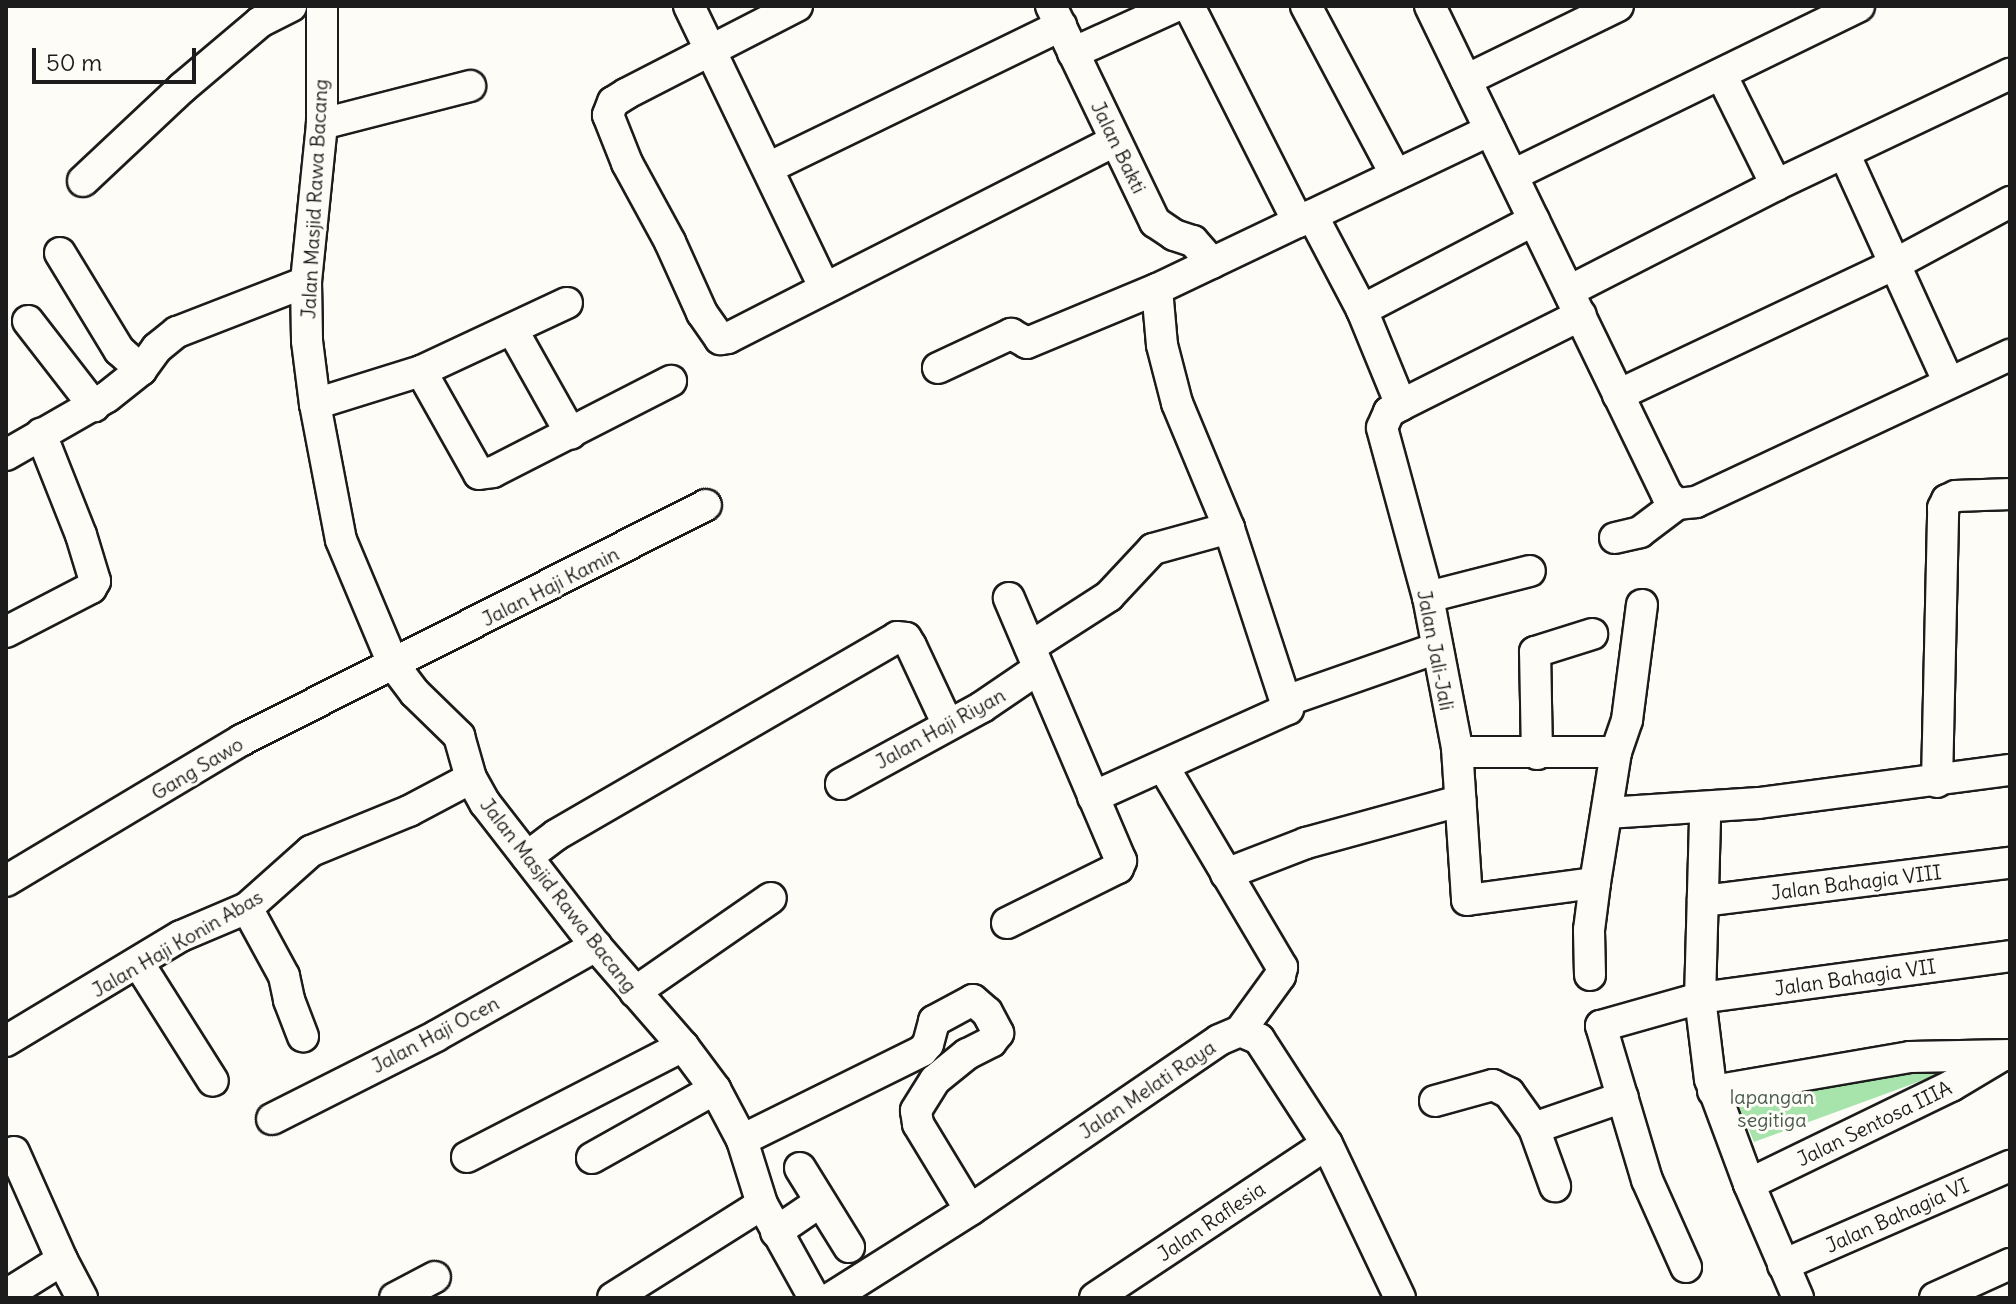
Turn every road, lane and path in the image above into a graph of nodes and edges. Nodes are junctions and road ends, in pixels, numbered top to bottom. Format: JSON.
{"nodes":[{"id":1,"x":291,"y":6,"type":"edge"},
{"id":2,"x":322,"y":6,"type":"edge"},
{"id":3,"x":689,"y":6,"type":"edge"},
{"id":4,"x":797,"y":6,"type":"edge"},
{"id":5,"x":1176,"y":6,"type":"edge"},
{"id":6,"x":1189,"y":6,"type":"edge"},
{"id":7,"x":1306,"y":6,"type":"edge"},
{"id":8,"x":1430,"y":6,"type":"edge"},
{"id":9,"x":1618,"y":6,"type":"edge"},
{"id":10,"x":1859,"y":6,"type":"edge"},
{"id":11,"x":1802,"y":17,"type":"edge"},
{"id":12,"x":1062,"y":29,"type":"edge"},
{"id":13,"x":712,"y":49,"type":"junction"},
{"id":14,"x":1721,"y":74,"type":"junction"},
{"id":15,"x":2010,"y":74,"type":"edge"},
{"id":16,"x":1466,"y":80,"type":"junction"},
{"id":17,"x":470,"y":86,"type":"dead end"},
{"id":18,"x":322,"y":124,"type":"junction"},
{"id":19,"x":1490,"y":130,"type":"junction"},
{"id":20,"x":1115,"y":141,"type":"junction"},
{"id":21,"x":1845,"y":155,"type":"junction"},
{"id":22,"x":768,"y":168,"type":"junction"},
{"id":23,"x":1396,"y":175,"type":"junction"},
{"id":24,"x":1513,"y":175,"type":"junction"},
{"id":25,"x":83,"y":181,"type":"dead end"},
{"id":26,"x":1776,"y":185,"type":"junction"},
{"id":27,"x":2010,"y":202,"type":"edge"},
{"id":28,"x":1305,"y":219,"type":"junction"},
{"id":29,"x":1534,"y":220,"type":"junction"},
{"id":30,"x":60,"y":253,"type":"dead end"},
{"id":31,"x":1212,"y":263,"type":"junction"},
{"id":32,"x":1895,"y":264,"type":"junction"},
{"id":33,"x":306,"y":282,"type":"junction"},
{"id":34,"x":824,"y":287,"type":"junction"},
{"id":35,"x":1157,"y":289,"type":"junction"},
{"id":36,"x":567,"y":303,"type":"dead end"},
{"id":37,"x":1575,"y":303,"type":"junction"},
{"id":38,"x":1362,"y":310,"type":"junction"},
{"id":39,"x":28,"y":321,"type":"dead end"},
{"id":40,"x":512,"y":329,"type":"junction"},
{"id":41,"x":2010,"y":355,"type":"edge"},
{"id":42,"x":938,"y":368,"type":"dead end"},
{"id":43,"x":141,"y":370,"type":"junction"},
{"id":44,"x":421,"y":371,"type":"junction"},
{"id":45,"x":671,"y":381,"type":"dead end"},
{"id":46,"x":1948,"y":381,"type":"junction"},
{"id":47,"x":1618,"y":395,"type":"junction"},
{"id":48,"x":315,"y":404,"type":"junction"},
{"id":49,"x":1401,"y":405,"type":"junction"},
{"id":50,"x":94,"y":406,"type":"junction"},
{"id":51,"x":41,"y":434,"type":"junction"},
{"id":52,"x":571,"y":434,"type":"junction"},
{"id":53,"x":6,"y":455,"type":"edge"},
{"id":54,"x":2010,"y":494,"type":"edge"},
{"id":55,"x":1677,"y":504,"type":"junction"},
{"id":56,"x":706,"y":505,"type":"dead end"},
{"id":57,"x":1229,"y":528,"type":"junction"},
{"id":58,"x":1615,"y":538,"type":"dead end"},
{"id":59,"x":1530,"y":571,"type":"dead end"},
{"id":60,"x":1428,"y":597,"type":"junction"},
{"id":61,"x":1009,"y":598,"type":"dead end"},
{"id":62,"x":1642,"y":605,"type":"dead end"},
{"id":63,"x":6,"y":632,"type":"edge"},
{"id":64,"x":1592,"y":634,"type":"dead end"},
{"id":65,"x":1437,"y":648,"type":"junction"},
{"id":66,"x":1034,"y":658,"type":"junction"},
{"id":67,"x":393,"y":664,"type":"junction"},
{"id":68,"x":1286,"y":701,"type":"junction"},
{"id":69,"x":948,"y":725,"type":"junction"},
{"id":70,"x":1457,"y":748,"type":"junction"},
{"id":71,"x":1616,"y":752,"type":"junction"},
{"id":72,"x":1537,"y":754,"type":"junction"},
{"id":73,"x":1163,"y":766,"type":"junction"},
{"id":74,"x":2010,"y":770,"type":"edge"},
{"id":75,"x":471,"y":778,"type":"junction"},
{"id":76,"x":1937,"y":782,"type":"junction"},
{"id":77,"x":841,"y":784,"type":"dead end"},
{"id":78,"x":1093,"y":797,"type":"junction"},
{"id":79,"x":1460,"y":801,"type":"junction"},
{"id":80,"x":1607,"y":813,"type":"junction"},
{"id":81,"x":1705,"y":820,"type":"dead end"},
{"id":82,"x":527,"y":857,"type":"junction"},
{"id":83,"x":2010,"y":863,"type":"edge"},
{"id":84,"x":1226,"y":874,"type":"junction"},
{"id":85,"x":6,"y":881,"type":"edge"},
{"id":86,"x":1595,"y":883,"type":"junction"},
{"id":87,"x":771,"y":898,"type":"dead end"},
{"id":88,"x":1703,"y":901,"type":"junction"},
{"id":89,"x":247,"y":908,"type":"junction"},
{"id":90,"x":1007,"y":923,"type":"dead end"},
{"id":91,"x":596,"y":946,"type":"junction"},
{"id":92,"x":2010,"y":956,"type":"edge"},
{"id":93,"x":139,"y":964,"type":"junction"},
{"id":94,"x":1590,"y":975,"type":"dead end"},
{"id":95,"x":635,"y":992,"type":"junction"},
{"id":96,"x":1700,"y":998,"type":"junction"},
{"id":97,"x":1240,"y":1031,"type":"junction"},
{"id":98,"x":303,"y":1036,"type":"dead end"},
{"id":99,"x":6,"y":1041,"type":"edge"},
{"id":100,"x":683,"y":1046,"type":"junction"},
{"id":101,"x":2004,"y":1056,"type":"edge"},
{"id":102,"x":213,"y":1081,"type":"dead end"},
{"id":103,"x":715,"y":1089,"type":"junction"},
{"id":104,"x":1713,"y":1091,"type":"junction"},
{"id":105,"x":1623,"y":1097,"type":"junction"},
{"id":106,"x":1435,"y":1101,"type":"dead end"},
{"id":107,"x":272,"y":1119,"type":"dead end"},
{"id":108,"x":1534,"y":1128,"type":"junction"},
{"id":109,"x":742,"y":1140,"type":"junction"},
{"id":110,"x":1327,"y":1144,"type":"junction"},
{"id":111,"x":14,"y":1152,"type":"dead end"},
{"id":112,"x":467,"y":1157,"type":"dead end"},
{"id":113,"x":592,"y":1158,"type":"dead end"},
{"id":114,"x":2010,"y":1166,"type":"edge"},
{"id":115,"x":800,"y":1168,"type":"dead end"},
{"id":116,"x":1749,"y":1184,"type":"junction"},
{"id":117,"x":1555,"y":1186,"type":"dead end"},
{"id":118,"x":820,"y":1202,"type":"junction"},
{"id":119,"x":762,"y":1204,"type":"junction"},
{"id":120,"x":970,"y":1210,"type":"junction"},
{"id":121,"x":776,"y":1232,"type":"junction"},
{"id":122,"x":849,"y":1247,"type":"dead end"},
{"id":123,"x":62,"y":1260,"type":"junction"},
{"id":124,"x":2010,"y":1264,"type":"edge"},
{"id":125,"x":1783,"y":1265,"type":"junction"},
{"id":126,"x":1686,"y":1267,"type":"dead end"},
{"id":127,"x":435,"y":1277,"type":"dead end"},
{"id":128,"x":6,"y":1295,"type":"edge"},
{"id":129,"x":82,"y":1298,"type":"edge"},
{"id":130,"x":395,"y":1298,"type":"edge"},
{"id":131,"x":613,"y":1298,"type":"edge"},
{"id":132,"x":814,"y":1298,"type":"edge"},
{"id":133,"x":831,"y":1298,"type":"edge"},
{"id":134,"x":1095,"y":1298,"type":"edge"},
{"id":135,"x":1400,"y":1298,"type":"edge"},
{"id":136,"x":1798,"y":1298,"type":"edge"},
{"id":137,"x":1935,"y":1298,"type":"edge"}],
"edges":[{"from":1,"to":25,"type":"street"},
{"from":2,"to":18,"type":"street","name":"Jalan Masjid Rawa Bacang"},
{"from":3,"to":13,"type":"street"},
{"from":4,"to":13,"type":"street"},
{"from":5,"to":12,"type":"street"},
{"from":6,"to":28,"type":"street"},
{"from":7,"to":23,"type":"street"},
{"from":8,"to":16,"type":"street"},
{"from":9,"to":16,"type":"street"},
{"from":10,"to":11,"type":"street"},
{"from":11,"to":14,"type":"street"},
{"from":12,"to":20,"type":"street","name":"Jalan Bakti"},
{"from":12,"to":22,"type":"street"},
{"from":13,"to":22,"type":"street"},
{"from":13,"to":34,"type":"street"},
{"from":14,"to":24,"type":"street"},
{"from":14,"to":26,"type":"street"},
{"from":15,"to":21,"type":"street"},
{"from":16,"to":19,"type":"street"},
{"from":17,"to":18,"type":"street"},
{"from":18,"to":33,"type":"street","name":"Jalan Masjid Rawa Bacang"},
{"from":19,"to":23,"type":"street"},
{"from":19,"to":24,"type":"street"},
{"from":20,"to":31,"type":"street","name":"Jalan Bakti"},
{"from":20,"to":34,"type":"street"},
{"from":21,"to":26,"type":"street"},
{"from":21,"to":32,"type":"street"},
{"from":22,"to":34,"type":"street"},
{"from":23,"to":28,"type":"street"},
{"from":24,"to":29,"type":"street"},
{"from":26,"to":37,"type":"street"},
{"from":27,"to":32,"type":"street"},
{"from":28,"to":31,"type":"street"},
{"from":28,"to":38,"type":"street"},
{"from":29,"to":37,"type":"street"},
{"from":29,"to":38,"type":"street"},
{"from":30,"to":43,"type":"street"},
{"from":31,"to":35,"type":"street"},
{"from":32,"to":46,"type":"street"},
{"from":32,"to":47,"type":"street"},
{"from":33,"to":43,"type":"street"},
{"from":33,"to":48,"type":"street","name":"Jalan Masjid Rawa Bacang"},
{"from":35,"to":42,"type":"street"},
{"from":35,"to":57,"type":"street"},
{"from":36,"to":40,"type":"street"},
{"from":37,"to":47,"type":"street"},
{"from":37,"to":49,"type":"street"},
{"from":38,"to":49,"type":"street"},
{"from":39,"to":50,"type":"street"},
{"from":40,"to":44,"type":"street"},
{"from":40,"to":52,"type":"street"},
{"from":41,"to":46,"type":"street"},
{"from":43,"to":50,"type":"street"},
{"from":44,"to":48,"type":"street"},
{"from":44,"to":52,"type":"street"},
{"from":45,"to":52,"type":"street"},
{"from":46,"to":55,"type":"street"},
{"from":47,"to":55,"type":"street"},
{"from":48,"to":67,"type":"street","name":"Jalan Masjid Rawa Bacang"},
{"from":49,"to":60,"type":"street","name":"Jalan Jali-Jali"},
{"from":50,"to":51,"type":"street"},
{"from":51,"to":53,"type":"street"},
{"from":51,"to":63,"type":"street"},
{"from":54,"to":76,"type":"street"},
{"from":55,"to":58,"type":"street"},
{"from":56,"to":67,"type":"street","name":"Jalan Haji Kamin"},
{"from":57,"to":66,"type":"street","name":"Jalan Haji Riyan"},
{"from":57,"to":68,"type":"street"},
{"from":59,"to":60,"type":"street"},
{"from":60,"to":65,"type":"street","name":"Jalan Jali-Jali"},
{"from":61,"to":66,"type":"street"},
{"from":62,"to":71,"type":"street"},
{"from":64,"to":72,"type":"street"},
{"from":65,"to":68,"type":"street"},
{"from":65,"to":70,"type":"street","name":"Jalan Jali-Jali"},
{"from":66,"to":69,"type":"street","name":"Jalan Haji Riyan"},
{"from":66,"to":78,"type":"street"},
{"from":67,"to":75,"type":"street","name":"Jalan Masjid Rawa Bacang"},
{"from":67,"to":85,"type":"street","name":"Gang Sawo"},
{"from":68,"to":73,"type":"street"},
{"from":69,"to":77,"type":"street","name":"Jalan Haji Riyan"},
{"from":69,"to":82,"type":"street"},
{"from":70,"to":72,"type":"street"},
{"from":70,"to":79,"type":"street","name":"Jalan Jali-Jali"},
{"from":71,"to":72,"type":"street"},
{"from":71,"to":80,"type":"street"},
{"from":73,"to":78,"type":"street"},
{"from":73,"to":84,"type":"street"},
{"from":74,"to":76,"type":"street"},
{"from":75,"to":82,"type":"street","name":"Jalan Masjid Rawa Bacang"},
{"from":75,"to":89,"type":"street","name":"Jalan Haji Konin Abas"},
{"from":76,"to":80,"type":"street"},
{"from":78,"to":90,"type":"street"},
{"from":79,"to":84,"type":"street"},
{"from":79,"to":86,"type":"street","name":"Jalan Jali-Jali"},
{"from":80,"to":86,"type":"street"},
{"from":81,"to":88,"type":"street"},
{"from":82,"to":91,"type":"street","name":"Jalan Masjid Rawa Bacang"},
{"from":83,"to":88,"type":"street","name":"Jalan Bahagia VIII"},
{"from":84,"to":97,"type":"street"},
{"from":86,"to":94,"type":"street"},
{"from":87,"to":95,"type":"street"},
{"from":88,"to":96,"type":"street"},
{"from":89,"to":93,"type":"street","name":"Jalan Haji Konin Abas"},
{"from":89,"to":98,"type":"street"},
{"from":91,"to":95,"type":"street","name":"Jalan Masjid Rawa Bacang"},
{"from":91,"to":107,"type":"street","name":"Jalan Haji Ocen"},
{"from":92,"to":96,"type":"street","name":"Jalan Bahagia VII"},
{"from":93,"to":99,"type":"street","name":"Jalan Haji Konin Abas"},
{"from":93,"to":102,"type":"street"},
{"from":95,"to":100,"type":"street","name":"Jalan Masjid Rawa Bacang"},
{"from":96,"to":104,"type":"street"},
{"from":96,"to":105,"type":"street","name":"Jalan Bahagia VII"},
{"from":97,"to":110,"type":"street"},
{"from":97,"to":120,"type":"street","name":"Jalan Melati Raya"},
{"from":100,"to":103,"type":"street","name":"Jalan Masjid Rawa Bacang"},
{"from":100,"to":112,"type":"street"},
{"from":101,"to":104,"type":"street"},
{"from":101,"to":116,"type":"street","name":"Jalan Sentosa IIIA"},
{"from":103,"to":109,"type":"street","name":"Jalan Masjid Rawa Bacang"},
{"from":103,"to":113,"type":"street"},
{"from":104,"to":116,"type":"street"},
{"from":105,"to":108,"type":"street"},
{"from":105,"to":126,"type":"street"},
{"from":106,"to":108,"type":"street"},
{"from":108,"to":117,"type":"street"},
{"from":109,"to":119,"type":"street","name":"Jalan Masjid Rawa Bacang"},
{"from":109,"to":120,"type":"street"},
{"from":110,"to":134,"type":"street","name":"Jalan Raflesia"},
{"from":110,"to":135,"type":"street"},
{"from":111,"to":123,"type":"street"},
{"from":114,"to":125,"type":"street","name":"Jalan Bahagia VI"},
{"from":115,"to":118,"type":"street"},
{"from":116,"to":125,"type":"street"},
{"from":118,"to":121,"type":"street"},
{"from":118,"to":122,"type":"street"},
{"from":119,"to":121,"type":"street","name":"Jalan Masjid Rawa Bacang"},
{"from":119,"to":131,"type":"street"},
{"from":120,"to":133,"type":"street","name":"Jalan Melati Raya"},
{"from":121,"to":132,"type":"street","name":"Jalan Masjid Rawa Bacang"},
{"from":123,"to":128,"type":"street"},
{"from":123,"to":129,"type":"street"},
{"from":124,"to":137,"type":"street"},
{"from":125,"to":136,"type":"street"},
{"from":127,"to":130,"type":"street"}]}
